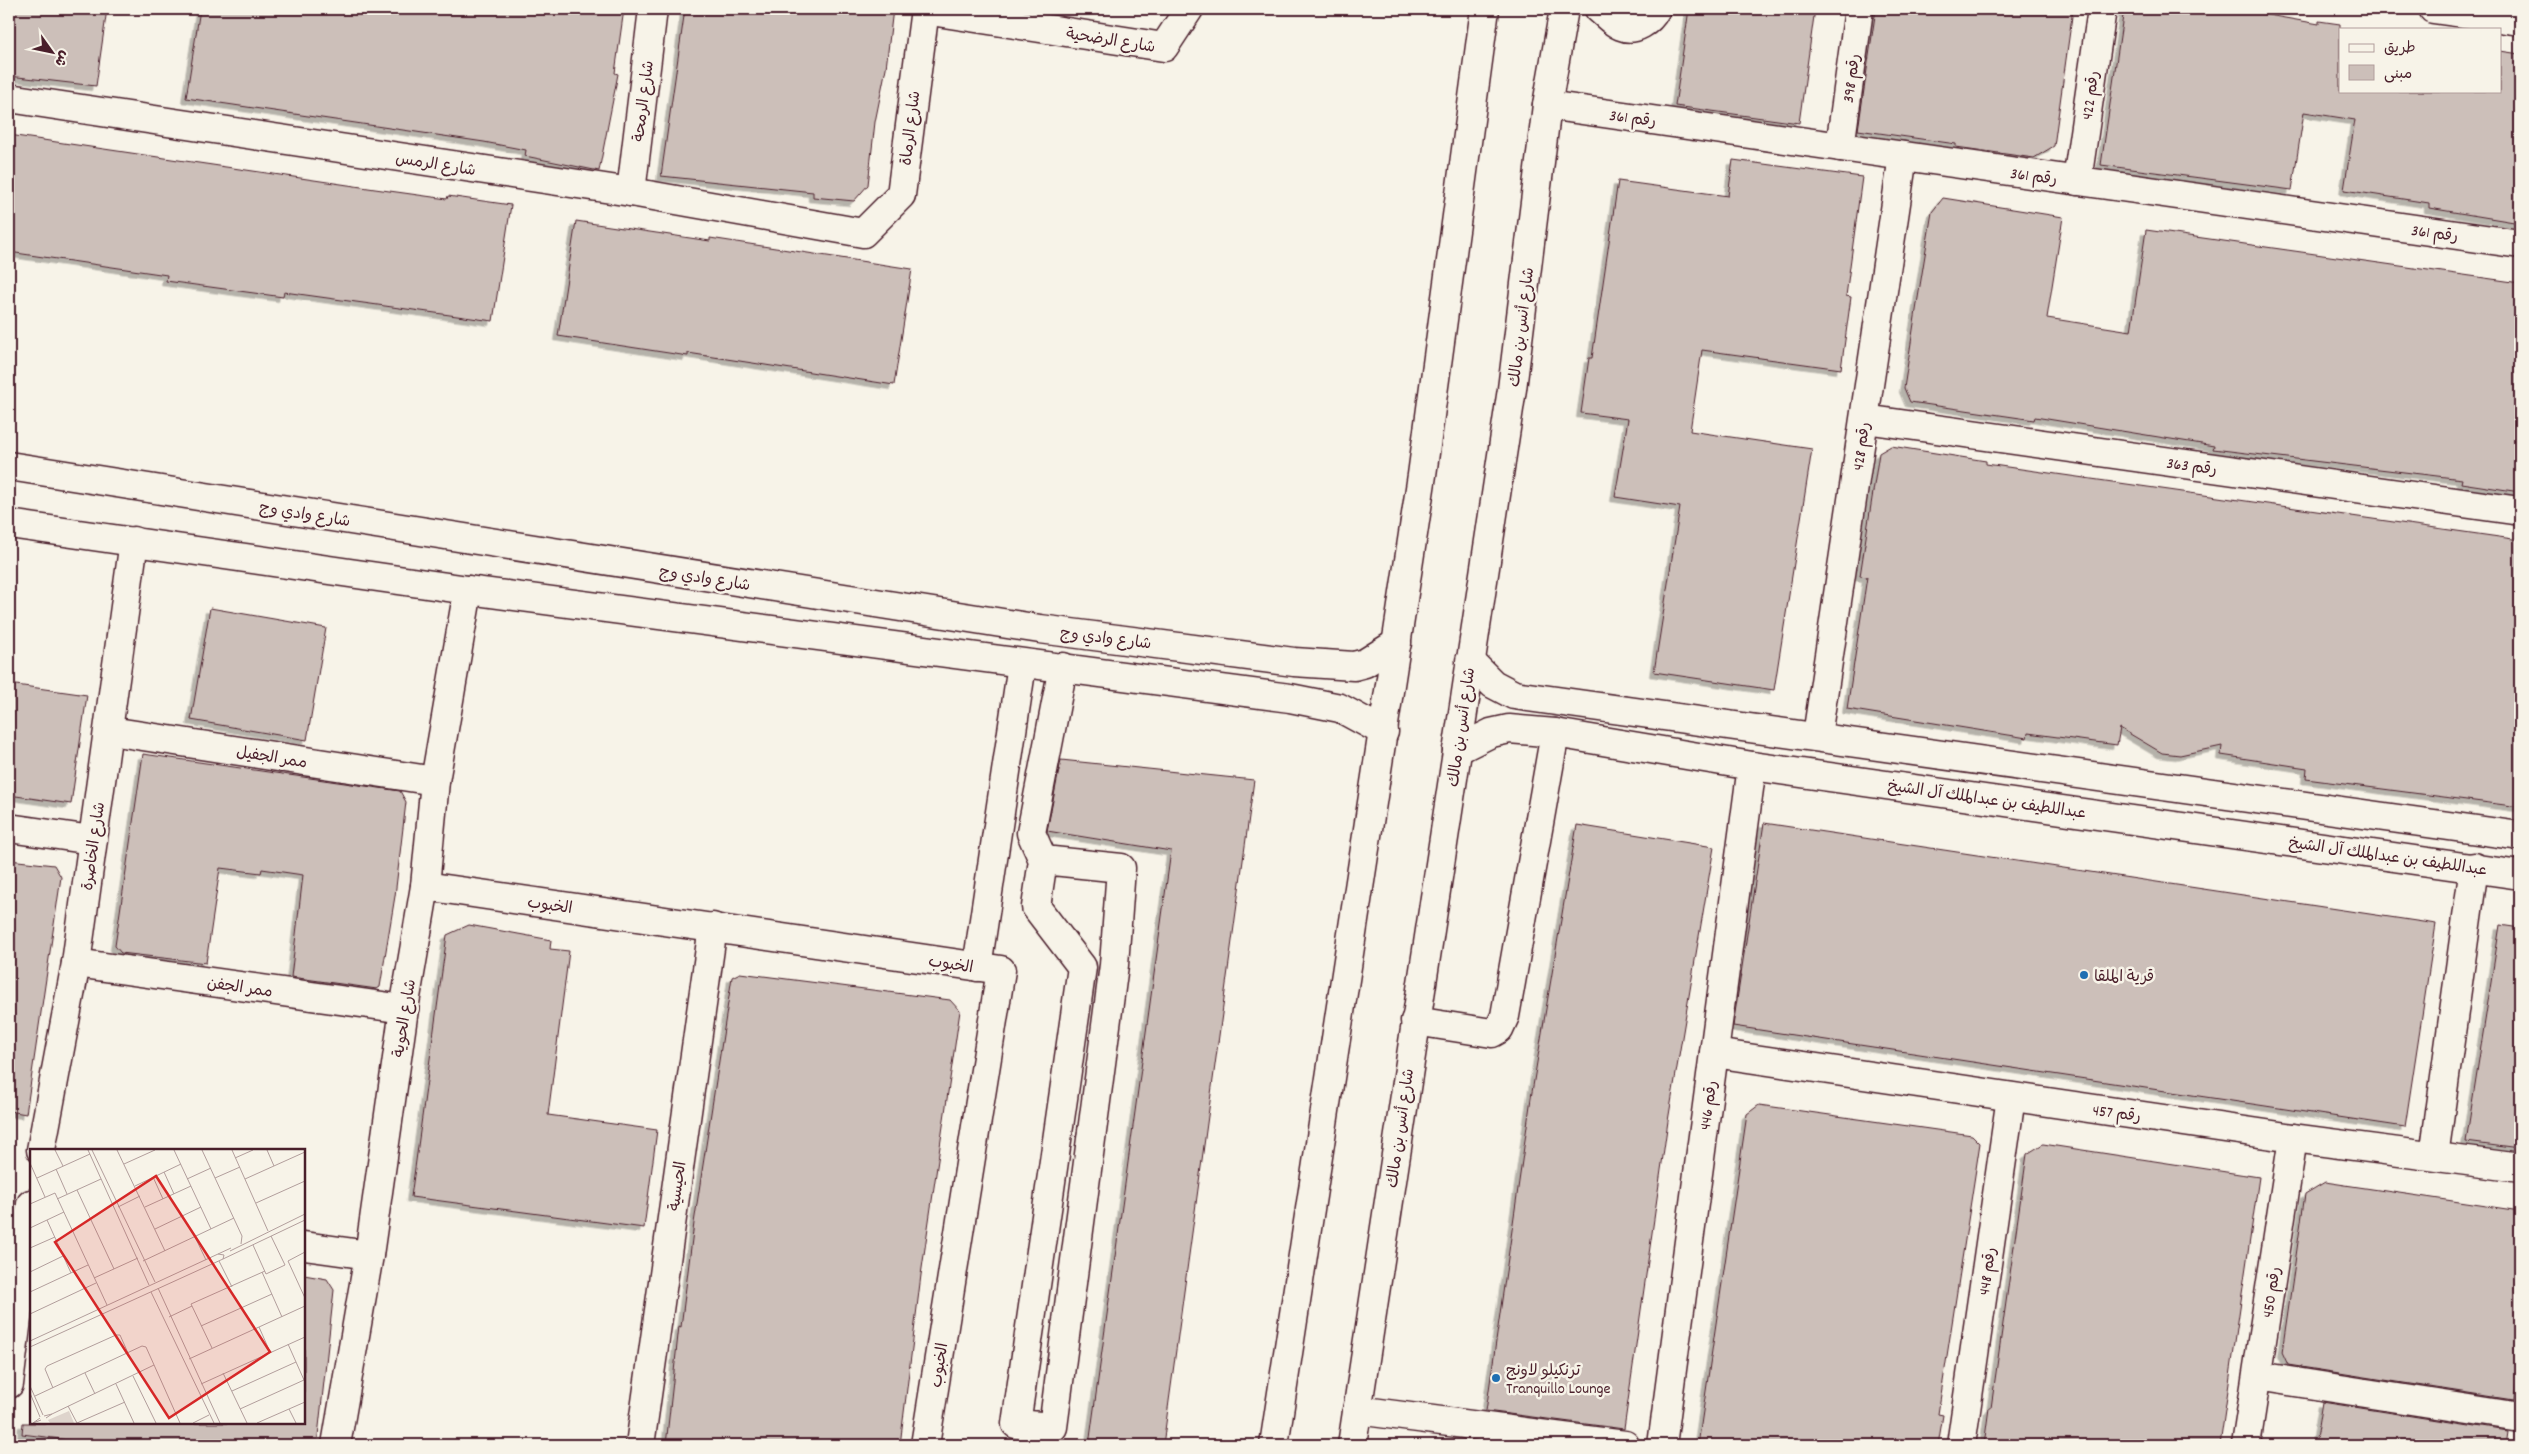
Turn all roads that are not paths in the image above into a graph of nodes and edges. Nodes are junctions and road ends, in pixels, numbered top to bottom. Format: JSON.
{"nodes":[{"id":1,"x":653,"y":9,"type":"edge"},
{"id":2,"x":924,"y":9,"type":"edge"},
{"id":3,"x":1189,"y":9,"type":"edge"},
{"id":4,"x":1485,"y":9,"type":"edge"},
{"id":5,"x":1564,"y":9,"type":"edge"},
{"id":6,"x":1599,"y":9,"type":"edge"},
{"id":7,"x":1656,"y":9,"type":"edge"},
{"id":8,"x":1859,"y":9,"type":"edge"},
{"id":9,"x":2102,"y":9,"type":"edge"},
{"id":10,"x":2433,"y":9,"type":"edge"},
{"id":11,"x":2520,"y":21,"type":"edge"},
{"id":12,"x":9,"y":98,"type":"edge"},
{"id":13,"x":1547,"y":105,"type":"junction"},
{"id":14,"x":1840,"y":147,"type":"junction"},
{"id":15,"x":1904,"y":156,"type":"junction"},
{"id":16,"x":2077,"y":181,"type":"junction"},
{"id":17,"x":631,"y":192,"type":"junction"},
{"id":18,"x":863,"y":233,"type":"joint"},
{"id":19,"x":2520,"y":244,"type":"edge"},
{"id":20,"x":1864,"y":418,"type":"junction"},
{"id":21,"x":9,"y":466,"type":"edge"},
{"id":22,"x":2520,"y":511,"type":"edge"},
{"id":23,"x":9,"y":524,"type":"edge"},
{"id":24,"x":134,"y":541,"type":"junction"},
{"id":25,"x":468,"y":590,"type":"junction"},
{"id":26,"x":1397,"y":643,"type":"junction"},
{"id":27,"x":1470,"y":661,"type":"junction"},
{"id":28,"x":1294,"y":662,"type":"junction"},
{"id":29,"x":1022,"y":664,"type":"junction"},
{"id":30,"x":1063,"y":668,"type":"junction"},
{"id":31,"x":1290,"y":698,"type":"junction"},
{"id":32,"x":1578,"y":703,"type":"junction"},
{"id":33,"x":110,"y":731,"type":"junction"},
{"id":34,"x":1384,"y":732,"type":"junction"},
{"id":35,"x":1564,"y":734,"type":"junction"},
{"id":36,"x":1817,"y":736,"type":"junction"},
{"id":37,"x":1884,"y":745,"type":"junction"},
{"id":38,"x":1457,"y":750,"type":"junction"},
{"id":39,"x":1752,"y":766,"type":"junction"},
{"id":40,"x":435,"y":781,"type":"junction"},
{"id":41,"x":1878,"y":782,"type":"junction"},
{"id":42,"x":9,"y":828,"type":"edge"},
{"id":43,"x":2520,"y":836,"type":"edge"},
{"id":44,"x":92,"y":840,"type":"junction"},
{"id":45,"x":1043,"y":860,"type":"junction"},
{"id":46,"x":2474,"y":867,"type":"junction"},
{"id":47,"x":2520,"y":875,"type":"edge"},
{"id":48,"x":425,"y":886,"type":"junction"},
{"id":49,"x":712,"y":927,"type":"junction"},
{"id":50,"x":76,"y":962,"type":"junction"},
{"id":51,"x":1114,"y":965,"type":"junction"},
{"id":52,"x":977,"y":967,"type":"junction"},
{"id":53,"x":1082,"y":967,"type":"junction"},
{"id":54,"x":404,"y":1009,"type":"junction"},
{"id":55,"x":1415,"y":1021,"type":"junction"},
{"id":56,"x":1714,"y":1053,"type":"junction"},
{"id":57,"x":2011,"y":1096,"type":"junction"},
{"id":58,"x":2293,"y":1138,"type":"junction"},
{"id":59,"x":1057,"y":1143,"type":"junction"},
{"id":60,"x":1090,"y":1148,"type":"junction"},
{"id":61,"x":41,"y":1149,"type":"edge"},
{"id":62,"x":2434,"y":1156,"type":"junction"},
{"id":63,"x":2520,"y":1168,"type":"edge"},
{"id":64,"x":30,"y":1217,"type":"edge"},
{"id":65,"x":305,"y":1246,"type":"edge"},
{"id":66,"x":369,"y":1255,"type":"junction"},
{"id":67,"x":2257,"y":1376,"type":"junction"},
{"id":68,"x":9,"y":1384,"type":"edge"},
{"id":69,"x":1357,"y":1410,"type":"junction"},
{"id":70,"x":2520,"y":1417,"type":"edge"},
{"id":71,"x":336,"y":1445,"type":"edge"},
{"id":72,"x":640,"y":1445,"type":"edge"},
{"id":73,"x":925,"y":1445,"type":"edge"},
{"id":74,"x":1274,"y":1445,"type":"edge"},
{"id":75,"x":1352,"y":1445,"type":"edge"},
{"id":76,"x":1625,"y":1445,"type":"edge"},
{"id":77,"x":1662,"y":1445,"type":"edge"},
{"id":78,"x":1961,"y":1445,"type":"edge"},
{"id":79,"x":2246,"y":1445,"type":"edge"}],
"edges":[{"from":1,"to":17,"type":"street","name":"شارع الرمحة"},
{"from":2,"to":3,"type":"street","name":"شارع الرضحية"},
{"from":2,"to":18,"type":"street","name":"شارع الرماة"},
{"from":4,"to":26,"type":"street"},
{"from":5,"to":13,"type":"street","name":"شارع أنس بن مالك"},
{"from":6,"to":7,"type":"street"},
{"from":8,"to":14,"type":"street","name":"رقم 398"},
{"from":9,"to":16,"type":"street","name":"رقم 422"},
{"from":10,"to":11,"type":"street"},
{"from":12,"to":17,"type":"street","name":"شارع الرمس"},
{"from":13,"to":14,"type":"street","name":"رقم 361"},
{"from":13,"to":27,"type":"street","name":"شارع أنس بن مالك"},
{"from":14,"to":15,"type":"street","name":"رقم 361"},
{"from":15,"to":16,"type":"street","name":"رقم 361"},
{"from":15,"to":20,"type":"street","name":"رقم 428"},
{"from":16,"to":19,"type":"street","name":"رقم 361"},
{"from":17,"to":18,"type":"street","name":"شارع الرمس"},
{"from":20,"to":22,"type":"street","name":"رقم 363"},
{"from":20,"to":36,"type":"street","name":"رقم 428"},
{"from":21,"to":28,"type":"street","name":"شارع وادي وج"},
{"from":23,"to":24,"type":"street"},
{"from":24,"to":25,"type":"street"},
{"from":24,"to":33,"type":"street","name":"شارع الخاصرة"},
{"from":25,"to":29,"type":"street"},
{"from":25,"to":40,"type":"street","name":"شارع الحوية"},
{"from":26,"to":28,"type":"street","name":"شارع وادي وج"},
{"from":26,"to":34,"type":"street"},
{"from":27,"to":32,"type":"street"},
{"from":27,"to":38,"type":"street","name":"شارع أنس بن مالك"},
{"from":28,"to":31,"type":"street"},
{"from":29,"to":30,"type":"street"},
{"from":29,"to":52,"type":"street"},
{"from":30,"to":31,"type":"street"},
{"from":30,"to":45,"type":"street"},
{"from":31,"to":34,"type":"street"},
{"from":32,"to":35,"type":"street"},
{"from":32,"to":36,"type":"street"},
{"from":33,"to":40,"type":"street","name":"ممر الجفيل"},
{"from":33,"to":44,"type":"street","name":"شارع الخاصرة"},
{"from":34,"to":74,"type":"street"},
{"from":35,"to":38,"type":"street","name":"عبداللطيف بن عبدالملك آل الشيخ"},
{"from":35,"to":39,"type":"street","name":"عبداللطيف بن عبدالملك آل الشيخ"},
{"from":35,"to":55,"type":"street"},
{"from":36,"to":37,"type":"street"},
{"from":37,"to":41,"type":"street"},
{"from":37,"to":43,"type":"street"},
{"from":38,"to":55,"type":"street","name":"شارع أنس بن مالك"},
{"from":39,"to":41,"type":"street","name":"عبداللطيف بن عبدالملك آل الشيخ"},
{"from":39,"to":56,"type":"street","name":"رقم 446"},
{"from":40,"to":48,"type":"street","name":"شارع الحوية"},
{"from":41,"to":46,"type":"street","name":"عبداللطيف بن عبدالملك آل الشيخ"},
{"from":42,"to":44,"type":"street"},
{"from":44,"to":50,"type":"street","name":"شارع الخاصرة"},
{"from":45,"to":51,"type":"street"},
{"from":45,"to":53,"type":"street"},
{"from":46,"to":47,"type":"street","name":"عبداللطيف بن عبدالملك آل الشيخ"},
{"from":46,"to":62,"type":"street"},
{"from":48,"to":49,"type":"street","name":"الخبوب"},
{"from":48,"to":54,"type":"street","name":"شارع الحوية"},
{"from":49,"to":52,"type":"street","name":"الخبوب"},
{"from":49,"to":72,"type":"street","name":"الحيسية"},
{"from":50,"to":54,"type":"street","name":"ممر الجفن"},
{"from":50,"to":61,"type":"street","name":"شارع الخاصرة"},
{"from":51,"to":53,"type":"street"},
{"from":51,"to":60,"type":"street"},
{"from":52,"to":73,"type":"street","name":"الخبوب"},
{"from":53,"to":59,"type":"street"},
{"from":54,"to":66,"type":"street","name":"شارع الحوية"},
{"from":55,"to":69,"type":"street","name":"شارع أنس بن مالك"},
{"from":56,"to":57,"type":"street","name":"رقم 457"},
{"from":56,"to":77,"type":"street","name":"رقم 446"},
{"from":57,"to":58,"type":"street","name":"رقم 457"},
{"from":57,"to":78,"type":"street","name":"رقم 448"},
{"from":58,"to":62,"type":"street","name":"رقم 457"},
{"from":58,"to":67,"type":"street","name":"رقم 450"},
{"from":59,"to":60,"type":"street"},
{"from":59,"to":60,"type":"street"},
{"from":62,"to":63,"type":"street","name":"رقم 457"},
{"from":64,"to":68,"type":"street"},
{"from":65,"to":66,"type":"street"},
{"from":66,"to":71,"type":"street","name":"شارع الحوية"},
{"from":67,"to":70,"type":"street"},
{"from":67,"to":79,"type":"street","name":"رقم 450"},
{"from":69,"to":75,"type":"street","name":"شارع أنس بن مالك"},
{"from":69,"to":76,"type":"street"}]}
